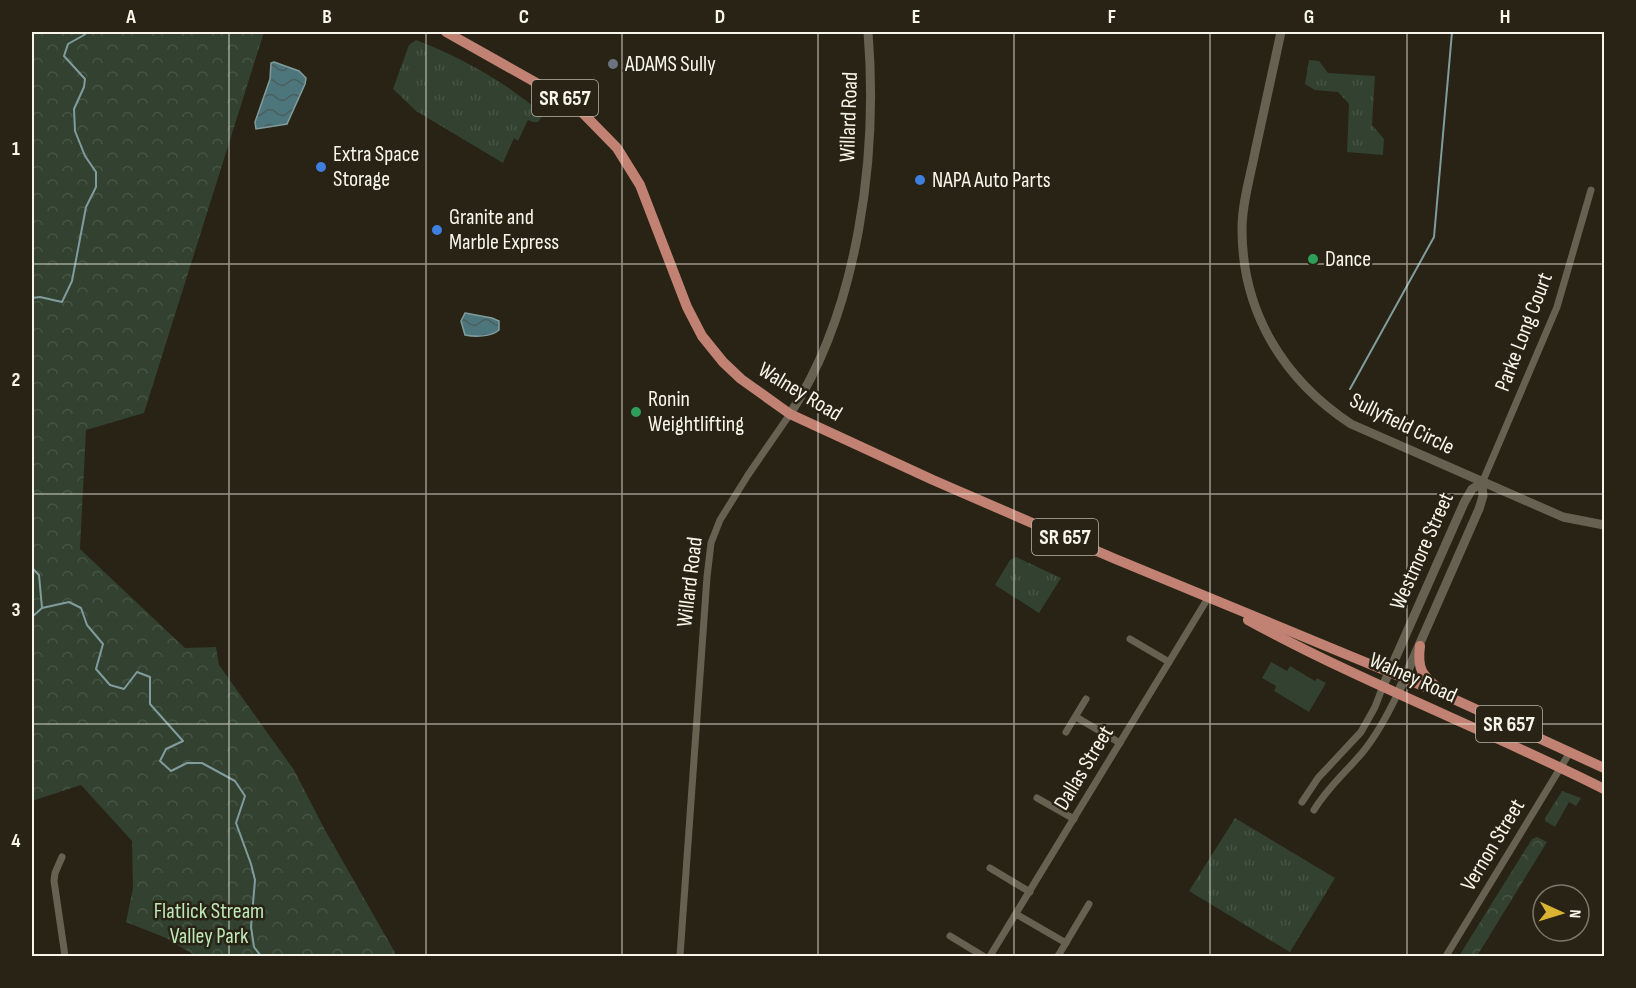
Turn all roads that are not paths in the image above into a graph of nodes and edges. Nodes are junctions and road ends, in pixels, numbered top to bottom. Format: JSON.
{"nodes":[{"id":1,"x":446,"y":32,"type":"edge"},
{"id":2,"x":868,"y":32,"type":"edge"},
{"id":3,"x":1281,"y":32,"type":"edge"},
{"id":4,"x":1591,"y":190,"type":"dead end"},
{"id":5,"x":790,"y":414,"type":"junction"},
{"id":6,"x":1482,"y":483,"type":"junction"},
{"id":7,"x":1605,"y":525,"type":"edge"},
{"id":8,"x":1208,"y":598,"type":"junction"},
{"id":9,"x":1130,"y":639,"type":"dead end"},
{"id":10,"x":1420,"y":646,"type":"junction"},
{"id":11,"x":1169,"y":662,"type":"junction"},
{"id":12,"x":1389,"y":672,"type":"junction"},
{"id":13,"x":1404,"y":679,"type":"junction"},
{"id":14,"x":1383,"y":686,"type":"junction"},
{"id":15,"x":1398,"y":693,"type":"junction"},
{"id":16,"x":1447,"y":696,"type":"junction"},
{"id":17,"x":1086,"y":699,"type":"dead end"},
{"id":18,"x":1076,"y":717,"type":"junction"},
{"id":19,"x":1066,"y":732,"type":"dead end"},
{"id":20,"x":1120,"y":743,"type":"junction"},
{"id":21,"x":1570,"y":752,"type":"junction"},
{"id":22,"x":1561,"y":767,"type":"junction"},
{"id":23,"x":1605,"y":768,"type":"edge"},
{"id":24,"x":1605,"y":789,"type":"edge"},
{"id":25,"x":1037,"y":798,"type":"dead end"},
{"id":26,"x":1302,"y":802,"type":"dead end"},
{"id":27,"x":1314,"y":810,"type":"dead end"},
{"id":28,"x":1074,"y":819,"type":"junction"},
{"id":29,"x":62,"y":857,"type":"dead end"},
{"id":30,"x":990,"y":868,"type":"dead end"},
{"id":31,"x":1030,"y":892,"type":"junction"},
{"id":32,"x":1089,"y":904,"type":"dead end"},
{"id":33,"x":1016,"y":914,"type":"junction"},
{"id":34,"x":950,"y":936,"type":"dead end"},
{"id":35,"x":1066,"y":942,"type":"junction"},
{"id":36,"x":65,"y":957,"type":"edge"},
{"id":37,"x":680,"y":957,"type":"edge"},
{"id":38,"x":983,"y":957,"type":"edge"},
{"id":39,"x":990,"y":957,"type":"edge"},
{"id":40,"x":1058,"y":957,"type":"edge"},
{"id":41,"x":1446,"y":957,"type":"edge"}],
"edges":[{"from":1,"to":5,"type":"main road","name":"Walney Road","number":"SR 657"},
{"from":2,"to":5,"type":"street","name":"Willard Road"},
{"from":3,"to":6,"type":"street","name":"Sullyfield Circle"},
{"from":4,"to":6,"type":"street","name":"Parke Long Court"},
{"from":5,"to":8,"type":"main road","name":"Walney Road","number":"SR 657"},
{"from":5,"to":37,"type":"street","name":"Willard Road"},
{"from":6,"to":7,"type":"street","name":"Sullyfield Circle"},
{"from":6,"to":10,"type":"street","name":"Westmore Street"},
{"from":6,"to":12,"type":"street","name":"Westmore Street"},
{"from":8,"to":11,"type":"street","name":"Dallas Street"},
{"from":8,"to":12,"type":"main road","name":"Walney Road","number":"SR 657"},
{"from":8,"to":14,"type":"main road","name":"Walney Road","number":"SR 657"},
{"from":9,"to":11,"type":"street"},
{"from":10,"to":13,"type":"street","name":"Westmore Street"},
{"from":10,"to":16,"type":"main road"},
{"from":11,"to":20,"type":"street","name":"Dallas Street"},
{"from":12,"to":13,"type":"main road","name":"Walney Road","number":"SR 657"},
{"from":12,"to":14,"type":"street","name":"Westmore Street"},
{"from":13,"to":15,"type":"street","name":"Westmore Street"},
{"from":13,"to":16,"type":"main road","name":"Walney Road","number":"SR 657"},
{"from":14,"to":15,"type":"main road","name":"Walney Road","number":"SR 657"},
{"from":14,"to":26,"type":"street","name":"Westmore Street"},
{"from":15,"to":22,"type":"main road","name":"Walney Road","number":"SR 657"},
{"from":15,"to":27,"type":"street","name":"Westmore Street"},
{"from":16,"to":21,"type":"main road","name":"Walney Road","number":"SR 657"},
{"from":17,"to":18,"type":"street"},
{"from":18,"to":19,"type":"street"},
{"from":18,"to":20,"type":"street"},
{"from":20,"to":28,"type":"street","name":"Dallas Street"},
{"from":21,"to":22,"type":"street","name":"Vernon Street"},
{"from":21,"to":23,"type":"main road","name":"Walney Road","number":"SR 657"},
{"from":22,"to":24,"type":"main road","name":"Walney Road","number":"SR 657"},
{"from":22,"to":41,"type":"street","name":"Vernon Street"},
{"from":25,"to":28,"type":"street"},
{"from":28,"to":31,"type":"street","name":"Dallas Street"},
{"from":29,"to":36,"type":"street"},
{"from":30,"to":31,"type":"street"},
{"from":31,"to":33,"type":"street","name":"Dallas Street"},
{"from":32,"to":35,"type":"street"},
{"from":33,"to":35,"type":"street"},
{"from":33,"to":39,"type":"street","name":"Dallas Street"},
{"from":34,"to":38,"type":"street"},
{"from":35,"to":40,"type":"street"}]}
